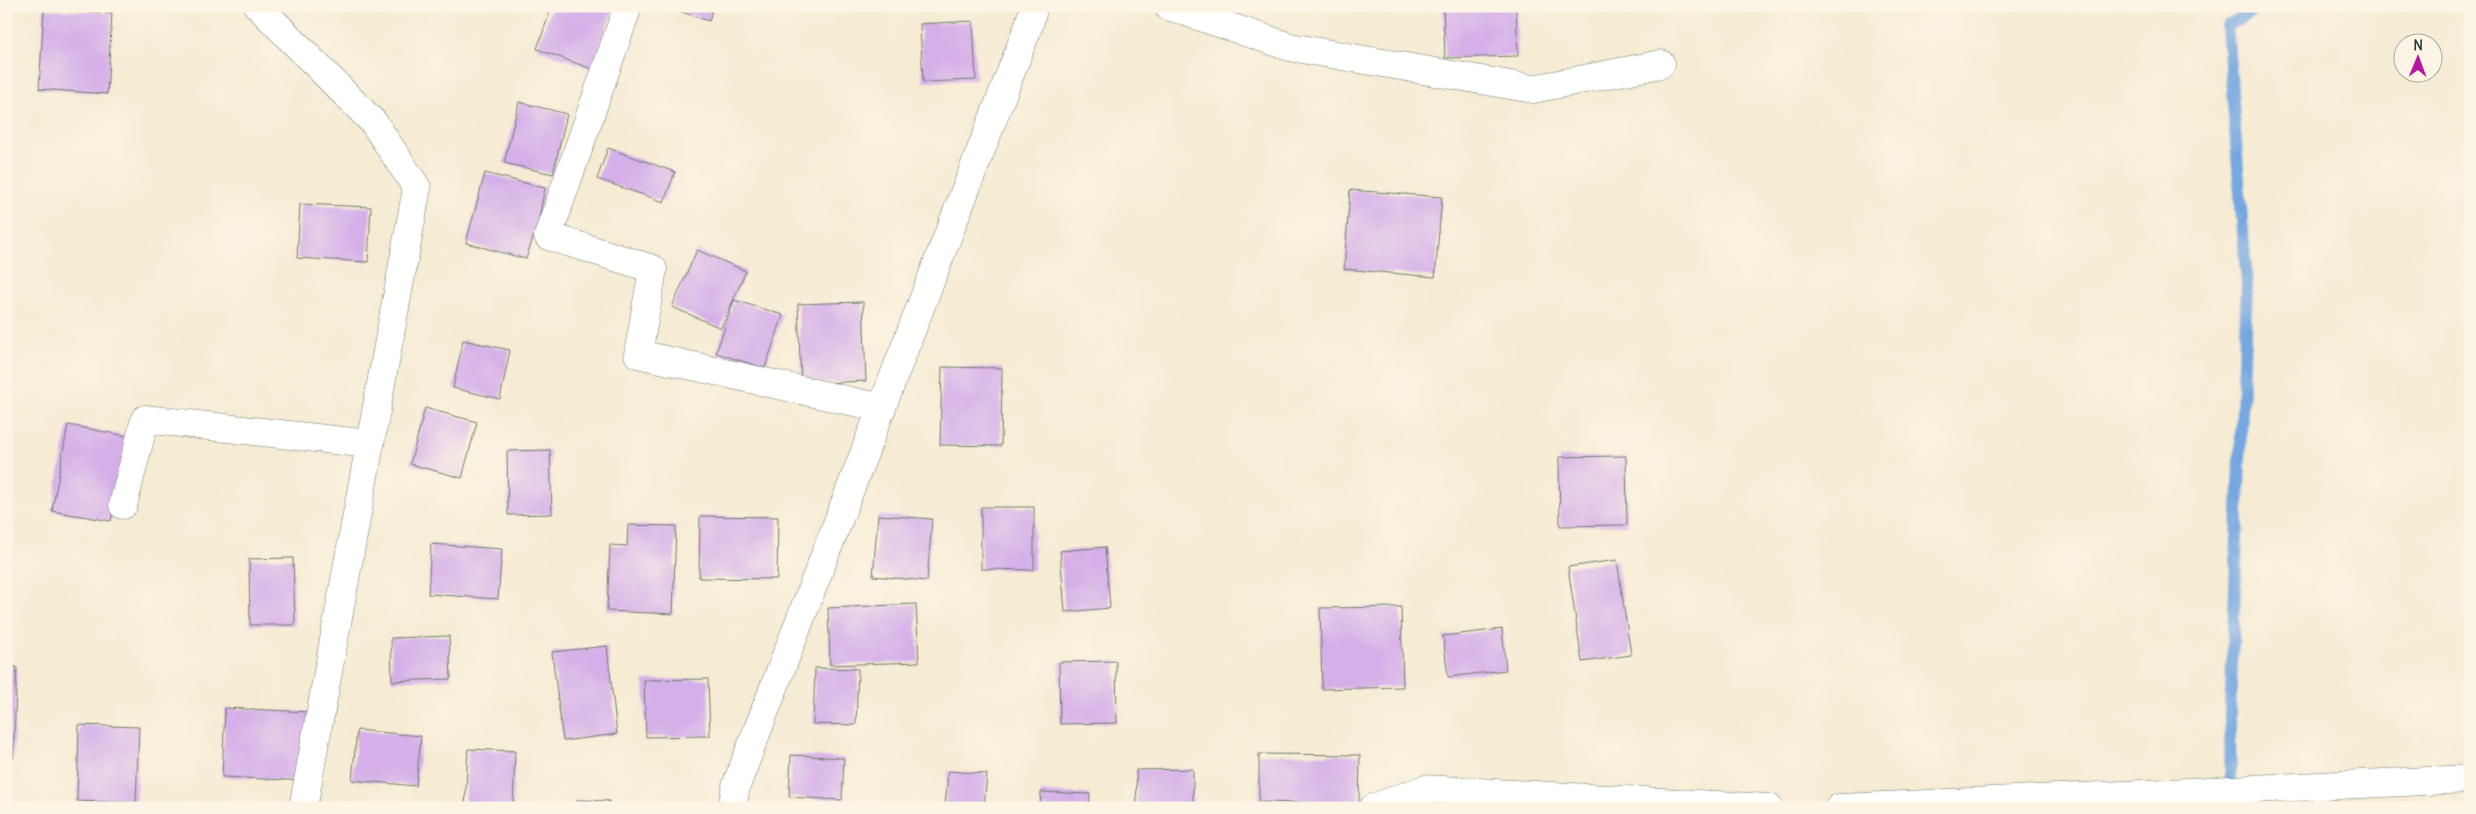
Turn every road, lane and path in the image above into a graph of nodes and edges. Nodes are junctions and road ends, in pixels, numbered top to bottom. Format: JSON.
{"nodes":[{"id":1,"x":258,"y":6,"type":"edge"},
{"id":2,"x":628,"y":6,"type":"edge"},
{"id":3,"x":1034,"y":6,"type":"edge"},
{"id":4,"x":1168,"y":6,"type":"edge"},
{"id":5,"x":1661,"y":64,"type":"dead end"},
{"id":6,"x":882,"y":408,"type":"junction"},
{"id":7,"x":370,"y":444,"type":"junction"},
{"id":8,"x":123,"y":505,"type":"dead end"},
{"id":9,"x":2470,"y":779,"type":"edge"},
{"id":10,"x":304,"y":808,"type":"edge"},
{"id":11,"x":732,"y":808,"type":"edge"},
{"id":12,"x":1373,"y":808,"type":"edge"},
{"id":13,"x":1769,"y":808,"type":"edge"},
{"id":14,"x":1839,"y":808,"type":"edge"}],
"edges":[{"from":1,"to":7,"type":"street"},
{"from":2,"to":6,"type":"street"},
{"from":3,"to":6,"type":"street"},
{"from":4,"to":5,"type":"street"},
{"from":6,"to":11,"type":"street"},
{"from":7,"to":8,"type":"street"},
{"from":7,"to":10,"type":"street"},
{"from":9,"to":14,"type":"street"},
{"from":12,"to":13,"type":"street"}]}
